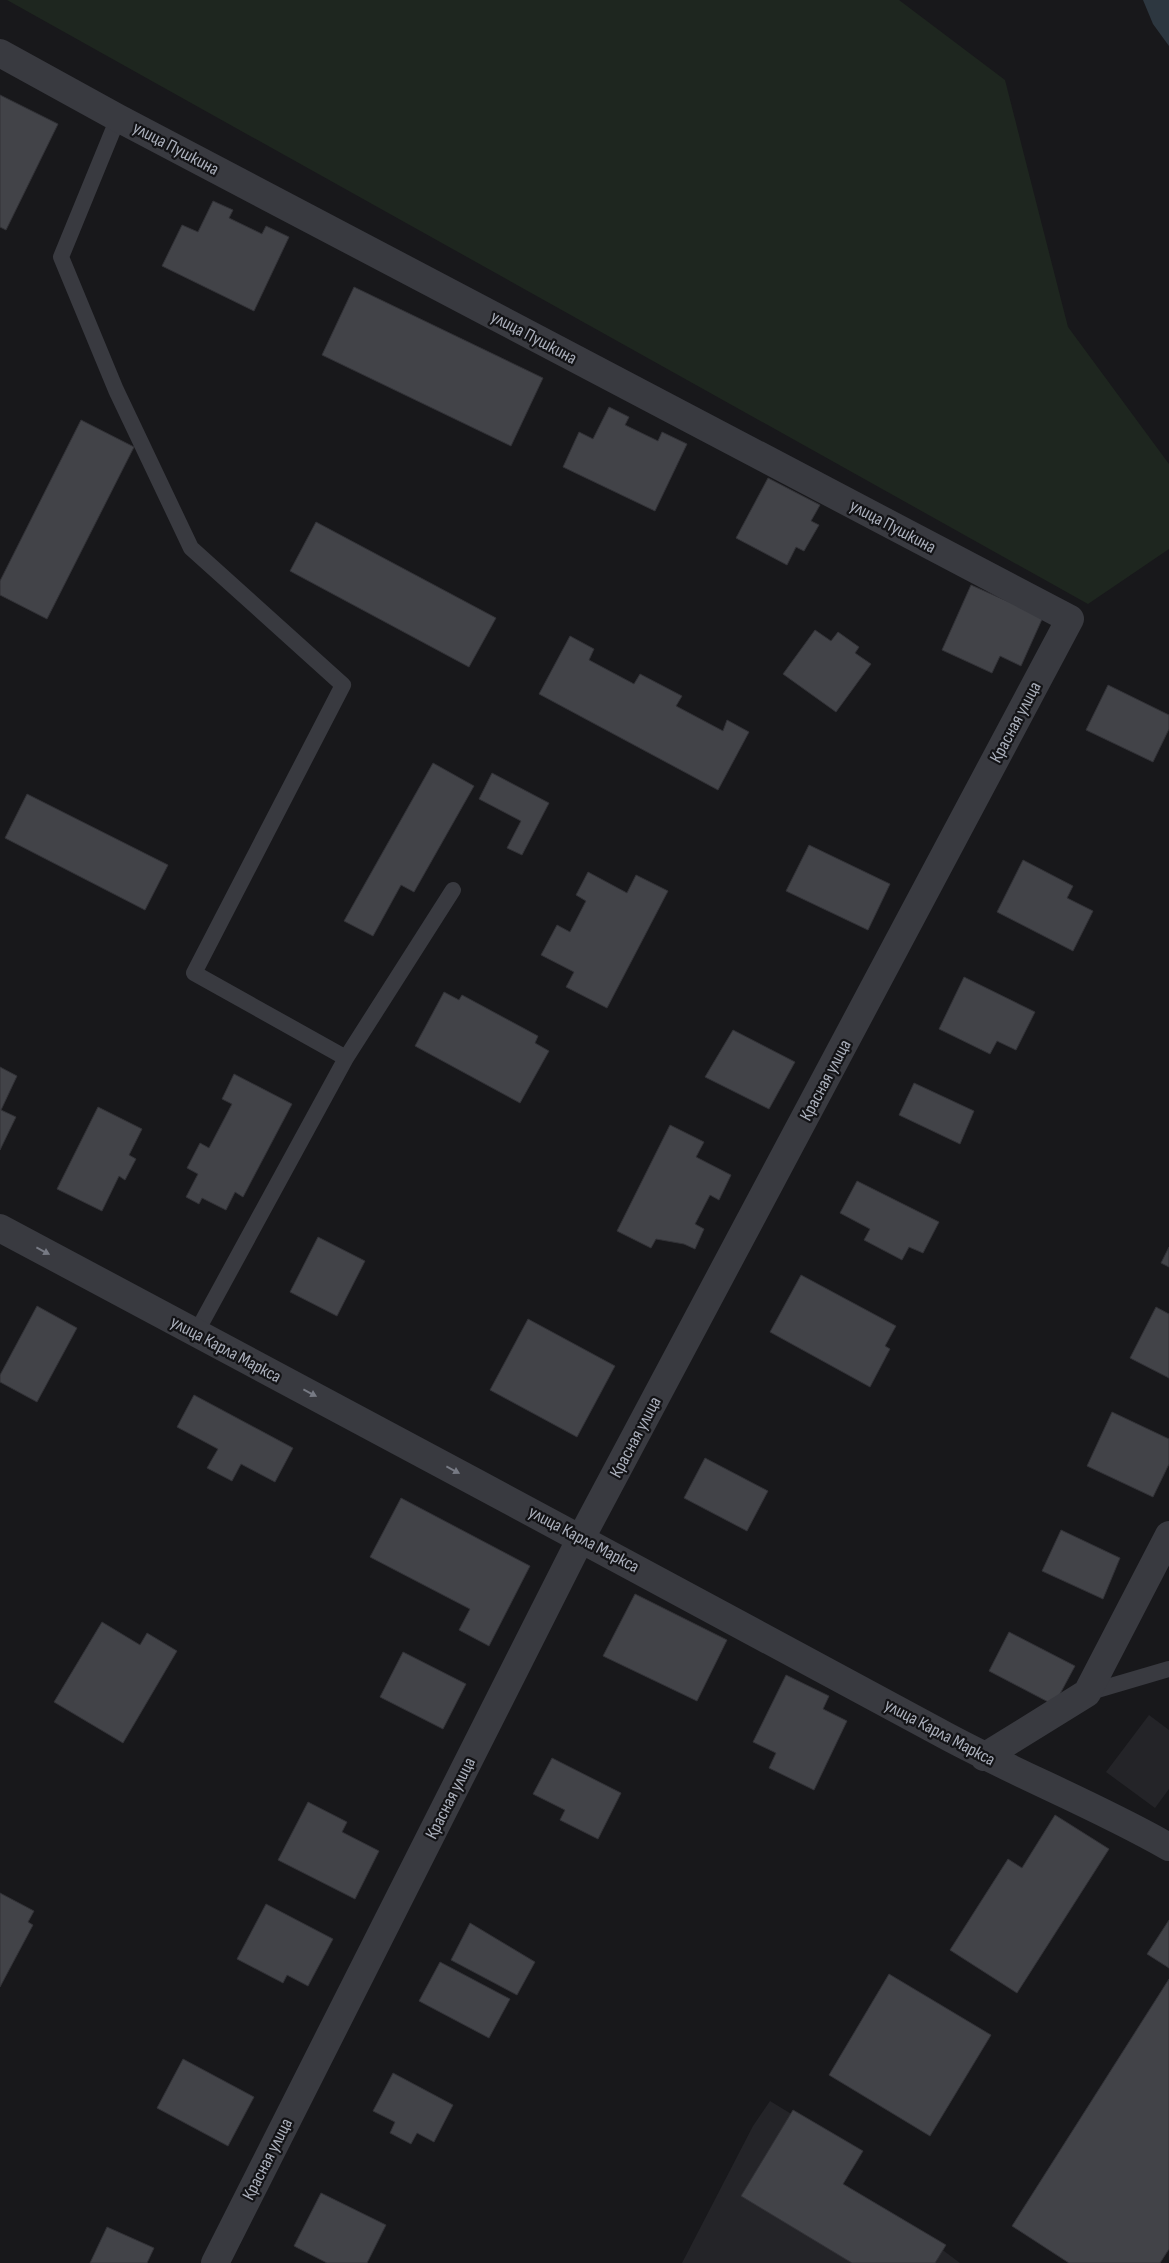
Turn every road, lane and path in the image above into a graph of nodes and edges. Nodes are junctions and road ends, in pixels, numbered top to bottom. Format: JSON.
{"nodes":[{"id":1,"x":0,"y":53,"type":"edge"},
{"id":2,"x":118,"y":118,"type":"junction"},
{"id":3,"x":1070,"y":619,"type":"joint"},
{"id":4,"x":453,"y":890,"type":"dead end"},
{"id":5,"x":346,"y":1058,"type":"junction"},
{"id":6,"x":0,"y":1228,"type":"edge"},
{"id":7,"x":196,"y":1333,"type":"junction"},
{"id":8,"x":1169,"y":1534,"type":"edge"},
{"id":9,"x":582,"y":1538,"type":"junction"},
{"id":10,"x":1169,"y":1669,"type":"edge"},
{"id":11,"x":1087,"y":1693,"type":"junction"},
{"id":12,"x":984,"y":1757,"type":"junction"},
{"id":13,"x":1169,"y":1847,"type":"edge"},
{"id":14,"x":215,"y":2263,"type":"edge"}],
"edges":[{"from":1,"to":2,"type":"street","name":"улица Пушкина"},
{"from":2,"to":3,"type":"street","name":"улица Пушкина"},
{"from":2,"to":5,"type":"lane"},
{"from":3,"to":9,"type":"street","name":"Красная улица"},
{"from":4,"to":5,"type":"lane"},
{"from":5,"to":7,"type":"lane"},
{"from":6,"to":7,"type":"street","name":"улица Карла Маркса","one_way":true},
{"from":7,"to":9,"type":"street","name":"улица Карла Маркса","one_way":true},
{"from":8,"to":11,"type":"street"},
{"from":9,"to":12,"type":"street","name":"улица Карла Маркса"},
{"from":9,"to":14,"type":"street","name":"Красная улица"},
{"from":10,"to":11,"type":"lane"},
{"from":11,"to":12,"type":"street"},
{"from":12,"to":13,"type":"street","name":"улица Карла Маркса"}]}
